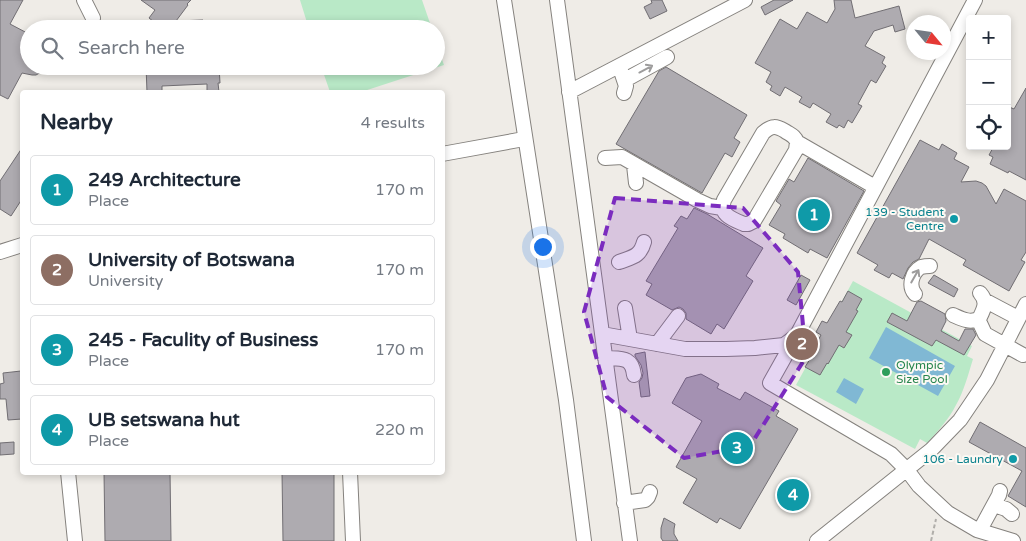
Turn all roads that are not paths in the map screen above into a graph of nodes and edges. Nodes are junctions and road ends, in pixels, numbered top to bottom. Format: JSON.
{"nodes":[{"id":1,"x":84,"y":0,"type":"edge"},
{"id":2,"x":504,"y":0,"type":"edge"},
{"id":3,"x":557,"y":0,"type":"edge"},
{"id":4,"x":745,"y":0,"type":"edge"},
{"id":5,"x":976,"y":0,"type":"edge"},
{"id":6,"x":92,"y":18,"type":"dead end"},
{"id":7,"x":667,"y":58,"type":"dead end"},
{"id":8,"x":618,"y":66,"type":"junction"},
{"id":9,"x":569,"y":92,"type":"junction"},
{"id":10,"x":524,"y":139,"type":"junction"},
{"id":11,"x":797,"y":142,"type":"junction"},
{"id":12,"x":445,"y":153,"type":"edge"},
{"id":13,"x":605,"y":158,"type":"dead end"},
{"id":14,"x":634,"y":164,"type":"junction"},
{"id":15,"x":636,"y":183,"type":"dead end"},
{"id":16,"x":875,"y":187,"type":"junction"},
{"id":17,"x":722,"y":208,"type":"junction"},
{"id":18,"x":644,"y":242,"type":"dead end"},
{"id":19,"x":20,"y":246,"type":"edge"},
{"id":20,"x":0,"y":252,"type":"edge"},
{"id":21,"x":619,"y":262,"type":"dead end"},
{"id":22,"x":930,"y":266,"type":"dead end"},
{"id":23,"x":915,"y":294,"type":"dead end"},
{"id":24,"x":1026,"y":304,"type":"edge"},
{"id":25,"x":625,"y":308,"type":"dead end"},
{"id":26,"x":952,"y":314,"type":"dead end"},
{"id":27,"x":678,"y":316,"type":"dead end"},
{"id":28,"x":1018,"y":318,"type":"junction"},
{"id":29,"x":978,"y":319,"type":"junction"},
{"id":30,"x":602,"y":334,"type":"junction"},
{"id":31,"x":797,"y":335,"type":"junction"},
{"id":32,"x":630,"y":339,"type":"junction"},
{"id":33,"x":657,"y":344,"type":"junction"},
{"id":34,"x":1004,"y":345,"type":"junction"},
{"id":35,"x":1023,"y":355,"type":"dead end"},
{"id":36,"x":605,"y":358,"type":"junction"},
{"id":37,"x":634,"y":375,"type":"dead end"},
{"id":38,"x":907,"y":470,"type":"junction"},
{"id":39,"x":68,"y":475,"type":"edge"},
{"id":40,"x":350,"y":475,"type":"edge"},
{"id":41,"x":1000,"y":490,"type":"dead end"},
{"id":42,"x":650,"y":492,"type":"dead end"},
{"id":43,"x":624,"y":503,"type":"junction"},
{"id":44,"x":994,"y":505,"type":"junction"},
{"id":45,"x":1012,"y":514,"type":"dead end"},
{"id":46,"x":980,"y":530,"type":"junction"},
{"id":47,"x":821,"y":540,"type":"edge"},
{"id":48,"x":76,"y":541,"type":"edge"},
{"id":49,"x":353,"y":541,"type":"edge"},
{"id":50,"x":584,"y":541,"type":"edge"},
{"id":51,"x":630,"y":541,"type":"edge"},
{"id":52,"x":1013,"y":541,"type":"edge"}],
"edges":[{"from":1,"to":6,"type":"street"},
{"from":2,"to":10,"type":"street"},
{"from":3,"to":9,"type":"street"},
{"from":4,"to":8,"type":"street"},
{"from":5,"to":16,"type":"street"},
{"from":8,"to":7,"type":"street","one_way":true},
{"from":8,"to":9,"type":"street"},
{"from":9,"to":30,"type":"street"},
{"from":10,"to":12,"type":"street"},
{"from":10,"to":50,"type":"street"},
{"from":11,"to":16,"type":"street"},
{"from":11,"to":17,"type":"street"},
{"from":11,"to":17,"type":"street"},
{"from":13,"to":14,"type":"street"},
{"from":14,"to":15,"type":"street"},
{"from":14,"to":17,"type":"street"},
{"from":16,"to":31,"type":"street"},
{"from":18,"to":21,"type":"street"},
{"from":19,"to":20,"type":"street"},
{"from":23,"to":22,"type":"street","one_way":true},
{"from":24,"to":28,"type":"street"},
{"from":25,"to":32,"type":"street"},
{"from":26,"to":29,"type":"street"},
{"from":27,"to":33,"type":"street"},
{"from":28,"to":29,"type":"street"},
{"from":28,"to":34,"type":"street"},
{"from":29,"to":34,"type":"street"},
{"from":30,"to":32,"type":"street"},
{"from":30,"to":36,"type":"street"},
{"from":31,"to":33,"type":"street"},
{"from":31,"to":38,"type":"street"},
{"from":32,"to":33,"type":"street"},
{"from":34,"to":35,"type":"street"},
{"from":34,"to":38,"type":"street"},
{"from":36,"to":37,"type":"street"},
{"from":36,"to":43,"type":"street"},
{"from":38,"to":46,"type":"street"},
{"from":38,"to":47,"type":"street"},
{"from":39,"to":48,"type":"street"},
{"from":40,"to":49,"type":"street"},
{"from":41,"to":44,"type":"street"},
{"from":42,"to":43,"type":"street"},
{"from":43,"to":51,"type":"street"},
{"from":44,"to":45,"type":"street"},
{"from":44,"to":46,"type":"street"},
{"from":46,"to":52,"type":"street"}]}
